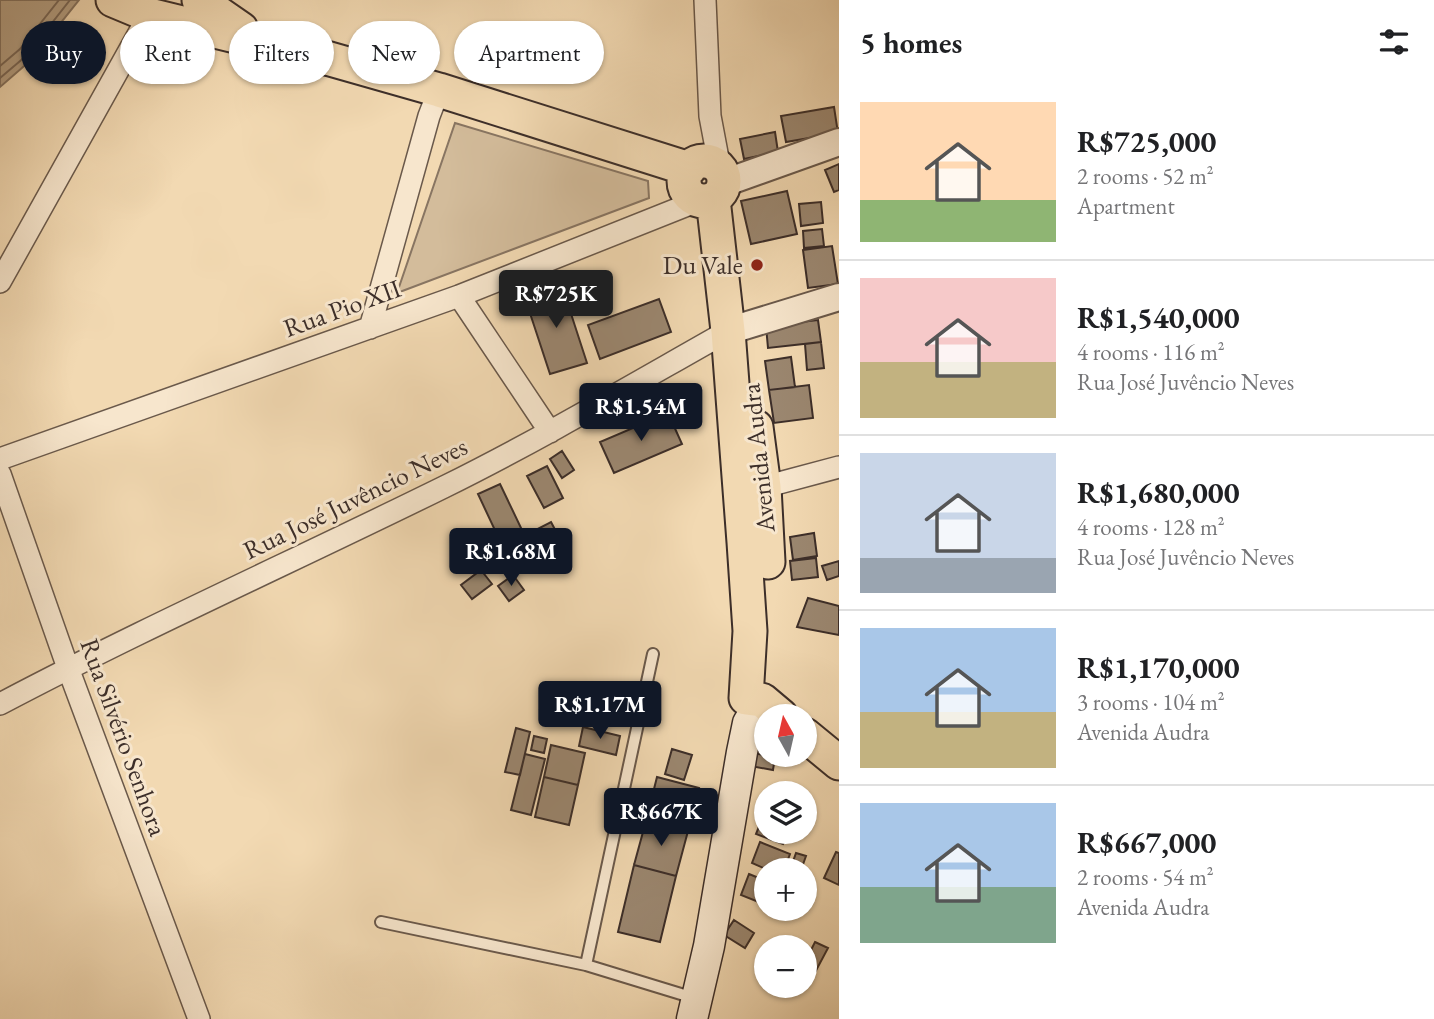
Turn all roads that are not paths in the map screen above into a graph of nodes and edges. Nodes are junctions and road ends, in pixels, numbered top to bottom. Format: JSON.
{"nodes":[{"id":1,"x":199,"y":0,"type":"edge"},
{"id":2,"x":705,"y":0,"type":"edge"},
{"id":3,"x":129,"y":7,"type":"edge"},
{"id":4,"x":229,"y":21,"type":"edge"},
{"id":5,"x":229,"y":34,"type":"edge"},
{"id":6,"x":334,"y":62,"type":"edge"},
{"id":7,"x":439,"y":90,"type":"junction"},
{"id":8,"x":839,"y":142,"type":"edge"},
{"id":9,"x":709,"y":182,"type":"junction"},
{"id":10,"x":0,"y":282,"type":"edge"},
{"id":11,"x":459,"y":296,"type":"junction"},
{"id":12,"x":839,"y":297,"type":"edge"},
{"id":13,"x":370,"y":328,"type":"junction"},
{"id":14,"x":735,"y":329,"type":"junction"},
{"id":15,"x":550,"y":432,"type":"junction"},
{"id":16,"x":0,"y":459,"type":"edge"},
{"id":17,"x":839,"y":467,"type":"edge"},
{"id":18,"x":0,"y":474,"type":"edge"},
{"id":19,"x":764,"y":486,"type":"junction"},
{"id":20,"x":653,"y":654,"type":"dead end"},
{"id":21,"x":68,"y":668,"type":"junction"},
{"id":22,"x":0,"y":704,"type":"edge"},
{"id":23,"x":758,"y":704,"type":"edge"},
{"id":24,"x":760,"y":704,"type":"edge"},
{"id":25,"x":754,"y":733,"type":"edge"},
{"id":26,"x":817,"y":745,"type":"edge"},
{"id":27,"x":839,"y":763,"type":"edge"},
{"id":28,"x":381,"y":922,"type":"dead end"},
{"id":29,"x":586,"y":965,"type":"junction"},
{"id":30,"x":694,"y":1009,"type":"edge"},
{"id":31,"x":199,"y":1019,"type":"edge"}],
"edges":[{"from":1,"to":4,"type":"main road"},
{"from":2,"to":9,"type":"street"},
{"from":3,"to":5,"type":"main road"},
{"from":3,"to":10,"type":"street"},
{"from":6,"to":7,"type":"main road"},
{"from":7,"to":9,"type":"main road"},
{"from":7,"to":13,"type":"street"},
{"from":8,"to":9,"type":"street"},
{"from":9,"to":11,"type":"street","name":"Rua Pio XII"},
{"from":9,"to":14,"type":"main road","name":"Avenida Audra"},
{"from":11,"to":13,"type":"street","name":"Rua Pio XII"},
{"from":11,"to":15,"type":"street"},
{"from":12,"to":14,"type":"street"},
{"from":13,"to":16,"type":"street","name":"Rua Pio XII"},
{"from":14,"to":15,"type":"street","name":"Rua José Juvêncio Neves"},
{"from":14,"to":19,"type":"main road","name":"Avenida Audra"},
{"from":14,"to":23,"type":"main road","name":"Avenida Audra"},
{"from":15,"to":21,"type":"street","name":"Rua José Juvêncio Neves"},
{"from":17,"to":19,"type":"street"},
{"from":18,"to":21,"type":"street","name":"Rua Silvério Senhora"},
{"from":19,"to":24,"type":"main road","name":"Avenida Audra"},
{"from":20,"to":29,"type":"lane"},
{"from":21,"to":22,"type":"street","name":"Rua José Juvêncio Neves"},
{"from":21,"to":31,"type":"street","name":"Rua Silvério Senhora"},
{"from":25,"to":30,"type":"main road","name":"Avenida Audra"},
{"from":26,"to":27,"type":"main road"},
{"from":28,"to":29,"type":"lane"},
{"from":29,"to":30,"type":"lane"}]}
